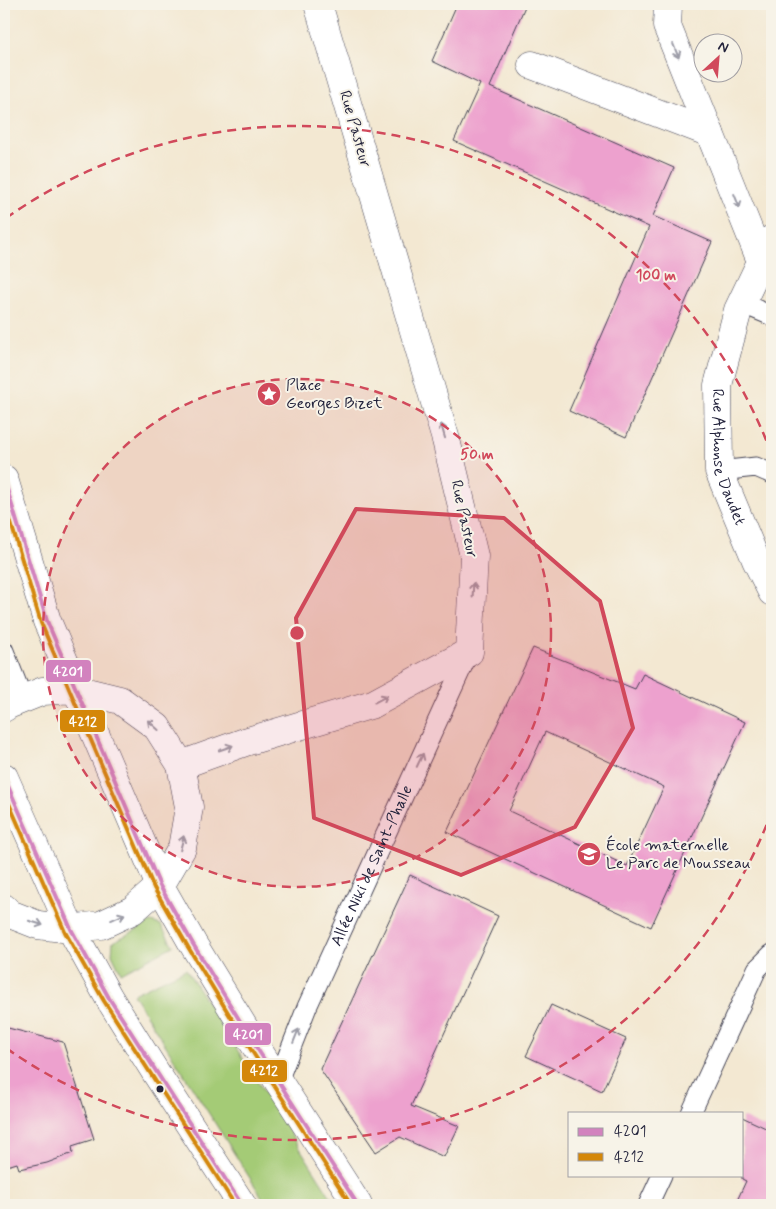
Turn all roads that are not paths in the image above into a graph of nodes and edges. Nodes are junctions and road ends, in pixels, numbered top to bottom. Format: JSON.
{"nodes":[{"id":1,"x":318,"y":4,"type":"edge"},
{"id":2,"x":668,"y":4,"type":"edge"},
{"id":3,"x":532,"y":65,"type":"dead end"},
{"id":4,"x":710,"y":133,"type":"junction"},
{"id":5,"x":767,"y":250,"type":"edge"},
{"id":6,"x":741,"y":303,"type":"junction"},
{"id":7,"x":772,"y":316,"type":"edge"},
{"id":8,"x":719,"y":471,"type":"junction"},
{"id":9,"x":772,"y":474,"type":"edge"},
{"id":10,"x":4,"y":479,"type":"edge"},
{"id":11,"x":772,"y":592,"type":"edge"},
{"id":12,"x":4,"y":651,"type":"edge"},
{"id":13,"x":469,"y":652,"type":"junction"},
{"id":14,"x":75,"y":689,"type":"junction"},
{"id":15,"x":13,"y":704,"type":"edge"},
{"id":16,"x":180,"y":765,"type":"junction"},
{"id":17,"x":4,"y":778,"type":"edge"},
{"id":18,"x":160,"y":886,"type":"junction"},
{"id":19,"x":4,"y":908,"type":"edge"},
{"id":20,"x":71,"y":929,"type":"junction"},
{"id":21,"x":772,"y":954,"type":"edge"},
{"id":22,"x":278,"y":1081,"type":"junction"},
{"id":23,"x":691,"y":1112,"type":"edge"},
{"id":24,"x":662,"y":1176,"type":"edge"},
{"id":25,"x":242,"y":1205,"type":"edge"},
{"id":26,"x":358,"y":1205,"type":"edge"},
{"id":27,"x":648,"y":1205,"type":"edge"}],
"edges":[{"from":13,"to":1,"type":"main road","name":"Rue Pasteur","one_way":true},
{"from":2,"to":4,"type":"main road","name":"Rue Alphonse Daudet","one_way":true},
{"from":3,"to":4,"type":"main road"},
{"from":4,"to":5,"type":"main road","name":"Rue Alphonse Daudet","one_way":true},
{"from":5,"to":6,"type":"main road","name":"Rue Alphonse Daudet"},
{"from":6,"to":7,"type":"lane"},
{"from":6,"to":8,"type":"main road","name":"Rue Alphonse Daudet"},
{"from":8,"to":9,"type":"lane"},
{"from":8,"to":11,"type":"main road","name":"Rue Alphonse Daudet"},
{"from":10,"to":14,"type":"main road"},
{"from":12,"to":15,"type":"lane"},
{"from":16,"to":13,"type":"main road","one_way":true},
{"from":22,"to":13,"type":"lane","name":"Allée Niki de Saint-Phalle","one_way":true},
{"from":14,"to":15,"type":"main road"},
{"from":16,"to":14,"type":"main road","one_way":true},
{"from":14,"to":18,"type":"main road"},
{"from":18,"to":16,"type":"main road","one_way":true},
{"from":17,"to":20,"type":"main road"},
{"from":20,"to":18,"type":"main road","one_way":true},
{"from":18,"to":22,"type":"main road"},
{"from":19,"to":20,"type":"main road","one_way":true},
{"from":20,"to":25,"type":"main road"},
{"from":21,"to":23,"type":"lane"},
{"from":22,"to":26,"type":"main road"},
{"from":24,"to":27,"type":"lane"}]}
